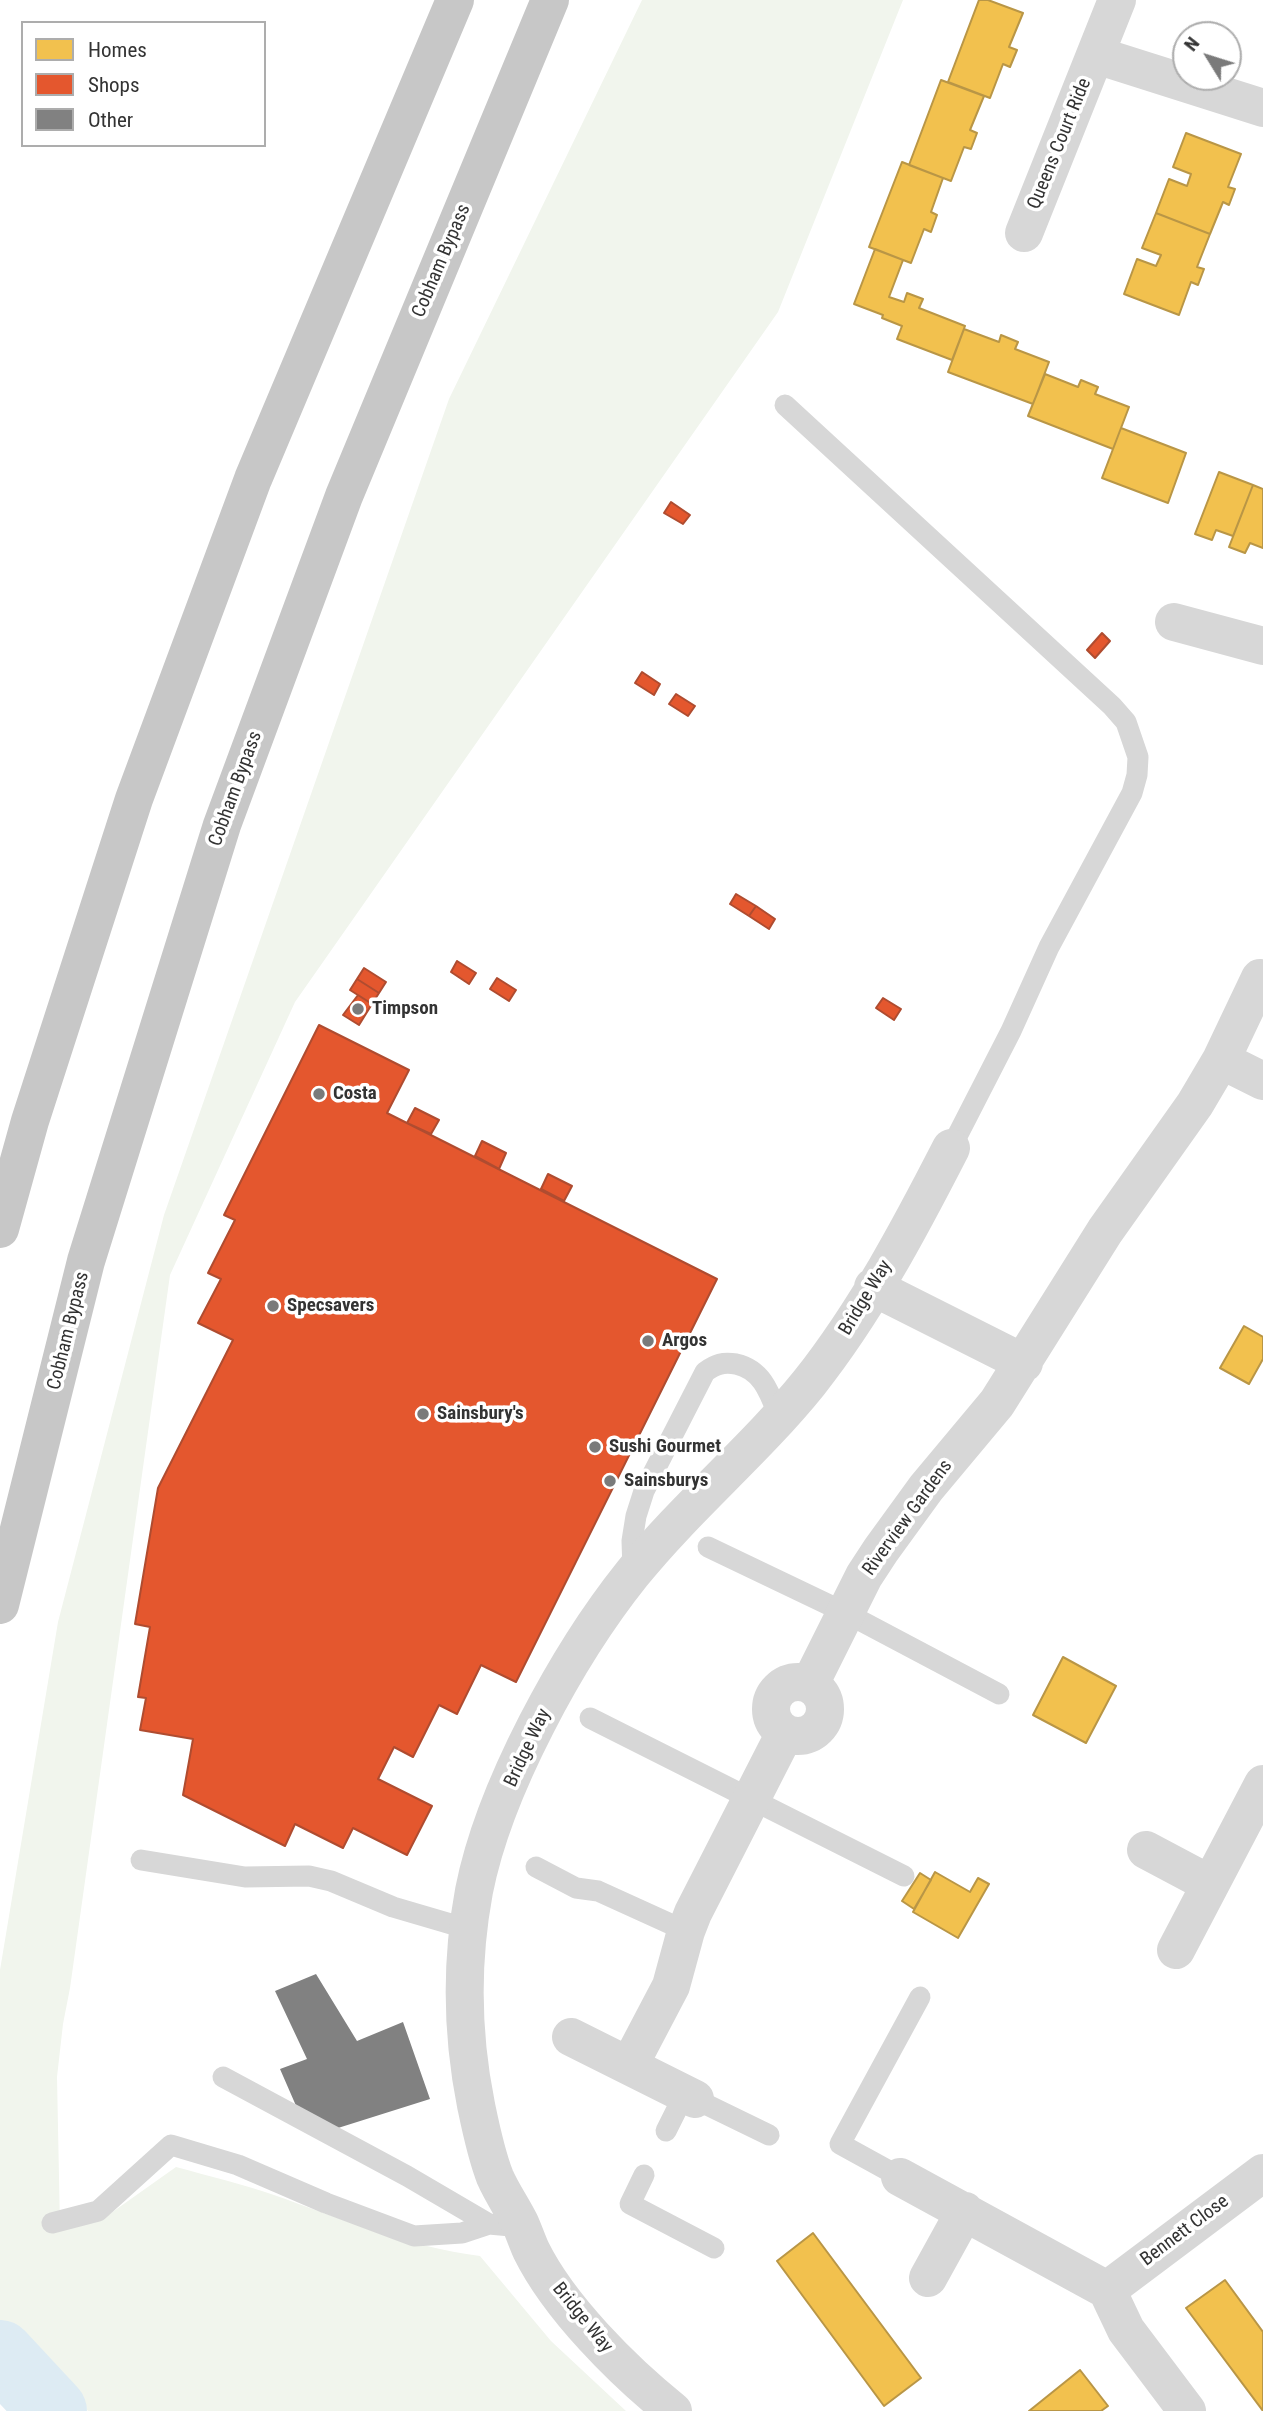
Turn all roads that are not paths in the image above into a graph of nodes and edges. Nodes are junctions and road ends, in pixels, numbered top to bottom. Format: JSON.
{"nodes":[{"id":1,"x":455,"y":0,"type":"edge"},
{"id":2,"x":550,"y":0,"type":"edge"},
{"id":3,"x":1117,"y":0,"type":"edge"},
{"id":4,"x":1096,"y":55,"type":"junction"},
{"id":5,"x":1263,"y":107,"type":"edge"},
{"id":6,"x":1024,"y":233,"type":"dead end"},
{"id":7,"x":785,"y":405,"type":"dead end"},
{"id":8,"x":1174,"y":622,"type":"dead end"},
{"id":9,"x":1263,"y":646,"type":"edge"},
{"id":10,"x":1260,"y":978,"type":"dead end"},
{"id":11,"x":1221,"y":1059,"type":"junction"},
{"id":12,"x":1263,"y":1081,"type":"edge"},
{"id":13,"x":30,"y":1121,"type":"junction"},
{"id":14,"x":951,"y":1148,"type":"joint"},
{"id":15,"x":0,"y":1195,"type":"edge"},
{"id":16,"x":0,"y":1229,"type":"edge"},
{"id":17,"x":873,"y":1287,"type":"junction"},
{"id":18,"x":1024,"y":1363,"type":"junction"},
{"id":19,"x":779,"y":1417,"type":"junction"},
{"id":20,"x":708,"y":1547,"type":"dead end"},
{"id":21,"x":633,"y":1573,"type":"junction"},
{"id":22,"x":0,"y":1605,"type":"edge"},
{"id":23,"x":846,"y":1613,"type":"junction"},
{"id":24,"x":999,"y":1694,"type":"dead end"},
{"id":25,"x":590,"y":1718,"type":"dead end"},
{"id":26,"x":1263,"y":1784,"type":"edge"},
{"id":27,"x":752,"y":1799,"type":"junction"},
{"id":28,"x":1146,"y":1850,"type":"dead end"},
{"id":29,"x":141,"y":1860,"type":"dead end"},
{"id":30,"x":536,"y":1867,"type":"dead end"},
{"id":31,"x":904,"y":1876,"type":"dead end"},
{"id":32,"x":1210,"y":1884,"type":"junction"},
{"id":33,"x":468,"y":1929,"type":"junction"},
{"id":34,"x":686,"y":1931,"type":"junction"},
{"id":35,"x":1176,"y":1950,"type":"dead end"},
{"id":36,"x":920,"y":1997,"type":"dead end"},
{"id":37,"x":571,"y":2037,"type":"dead end"},
{"id":38,"x":629,"y":2066,"type":"junction"},
{"id":39,"x":223,"y":2077,"type":"dead end"},
{"id":40,"x":690,"y":2096,"type":"junction"},
{"id":41,"x":666,"y":2131,"type":"dead end"},
{"id":42,"x":769,"y":2135,"type":"dead end"},
{"id":43,"x":1263,"y":2173,"type":"edge"},
{"id":44,"x":644,"y":2175,"type":"dead end"},
{"id":45,"x":900,"y":2177,"type":"joint"},
{"id":46,"x":965,"y":2211,"type":"junction"},
{"id":47,"x":52,"y":2223,"type":"dead end"},
{"id":48,"x":505,"y":2226,"type":"junction"},
{"id":49,"x":715,"y":2248,"type":"dead end"},
{"id":50,"x":928,"y":2278,"type":"dead end"},
{"id":51,"x":1107,"y":2290,"type":"junction"},
{"id":52,"x":673,"y":2411,"type":"edge"},
{"id":53,"x":1187,"y":2411,"type":"edge"}],
"edges":[{"from":1,"to":13,"type":"highway"},
{"from":2,"to":22,"type":"highway","name":"Cobham Bypass"},
{"from":3,"to":4,"type":"street","name":"Queens Court Ride"},
{"from":4,"to":5,"type":"street","name":"Queens Court Ride"},
{"from":4,"to":6,"type":"street","name":"Queens Court Ride"},
{"from":7,"to":14,"type":"lane"},
{"from":8,"to":9,"type":"street"},
{"from":10,"to":11,"type":"street","name":"Riverview Gardens"},
{"from":11,"to":12,"type":"street"},
{"from":11,"to":18,"type":"street","name":"Riverview Gardens"},
{"from":13,"to":15,"type":"highway"},
{"from":13,"to":16,"type":"highway"},
{"from":14,"to":17,"type":"street","name":"Bridge Way"},
{"from":17,"to":18,"type":"street"},
{"from":17,"to":19,"type":"street","name":"Bridge Way"},
{"from":18,"to":23,"type":"street","name":"Riverview Gardens"},
{"from":19,"to":21,"type":"street","name":"Bridge Way"},
{"from":19,"to":21,"type":"lane"},
{"from":20,"to":23,"type":"lane"},
{"from":21,"to":33,"type":"street","name":"Bridge Way"},
{"from":23,"to":24,"type":"lane"},
{"from":23,"to":27,"type":"street","name":"Riverview Gardens"},
{"from":25,"to":27,"type":"lane"},
{"from":26,"to":32,"type":"street"},
{"from":27,"to":31,"type":"lane"},
{"from":27,"to":34,"type":"street","name":"Riverview Gardens"},
{"from":28,"to":32,"type":"street"},
{"from":29,"to":33,"type":"lane"},
{"from":30,"to":34,"type":"lane"},
{"from":32,"to":35,"type":"street"},
{"from":33,"to":48,"type":"street","name":"Bridge Way"},
{"from":34,"to":38,"type":"street","name":"Riverview Gardens"},
{"from":36,"to":45,"type":"lane"},
{"from":37,"to":38,"type":"street"},
{"from":38,"to":40,"type":"street"},
{"from":39,"to":48,"type":"lane"},
{"from":40,"to":41,"type":"lane"},
{"from":40,"to":42,"type":"lane"},
{"from":43,"to":51,"type":"street","name":"Bennett Close"},
{"from":44,"to":49,"type":"lane"},
{"from":45,"to":46,"type":"street"},
{"from":46,"to":50,"type":"street"},
{"from":46,"to":51,"type":"street"},
{"from":47,"to":48,"type":"lane"},
{"from":48,"to":52,"type":"street","name":"Bridge Way"},
{"from":51,"to":53,"type":"street"}]}
